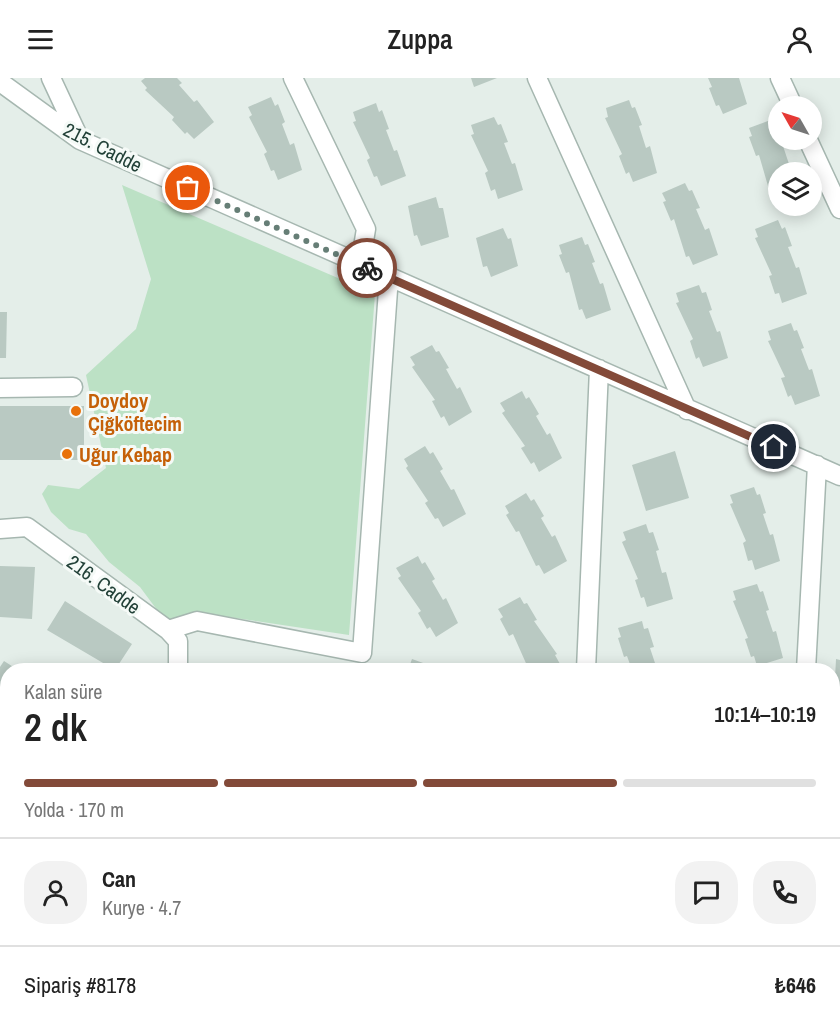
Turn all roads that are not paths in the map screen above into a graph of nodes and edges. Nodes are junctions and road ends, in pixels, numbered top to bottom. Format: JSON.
{"nodes":[{"id":1,"x":51,"y":78,"type":"edge"},
{"id":2,"x":293,"y":78,"type":"edge"},
{"id":3,"x":537,"y":78,"type":"edge"},
{"id":4,"x":780,"y":78,"type":"edge"},
{"id":5,"x":0,"y":82,"type":"edge"},
{"id":6,"x":788,"y":96,"type":"edge"},
{"id":7,"x":80,"y":140,"type":"junction"},
{"id":8,"x":813,"y":150,"type":"edge"},
{"id":9,"x":840,"y":209,"type":"edge"},
{"id":10,"x":360,"y":265,"type":"junction"},
{"id":11,"x":389,"y":276,"type":"junction"},
{"id":12,"x":599,"y":369,"type":"junction"},
{"id":13,"x":73,"y":387,"type":"dead end"},
{"id":14,"x":0,"y":388,"type":"edge"},
{"id":15,"x":687,"y":410,"type":"junction"},
{"id":16,"x":817,"y":465,"type":"junction"},
{"id":17,"x":840,"y":476,"type":"edge"},
{"id":18,"x":0,"y":529,"type":"edge"},
{"id":19,"x":168,"y":630,"type":"junction"},
{"id":20,"x":363,"y":662,"type":"edge"},
{"id":21,"x":178,"y":663,"type":"edge"},
{"id":22,"x":586,"y":663,"type":"edge"},
{"id":23,"x":806,"y":663,"type":"edge"}],
"edges":[{"from":1,"to":7,"type":"street"},
{"from":2,"to":10,"type":"street"},
{"from":3,"to":15,"type":"street"},
{"from":4,"to":6,"type":"street"},
{"from":5,"to":7,"type":"street","name":"215. Cadde"},
{"from":7,"to":10,"type":"street","name":"215. Cadde"},
{"from":8,"to":9,"type":"street"},
{"from":10,"to":11,"type":"street","name":"215. Cadde"},
{"from":11,"to":12,"type":"street","name":"215. Cadde"},
{"from":11,"to":20,"type":"street"},
{"from":12,"to":15,"type":"street","name":"215. Cadde"},
{"from":12,"to":22,"type":"street"},
{"from":13,"to":14,"type":"street"},
{"from":15,"to":16,"type":"street","name":"215. Cadde"},
{"from":16,"to":17,"type":"street","name":"215. Cadde"},
{"from":16,"to":23,"type":"street"},
{"from":18,"to":19,"type":"street","name":"216. Cadde"},
{"from":19,"to":20,"type":"street"},
{"from":19,"to":21,"type":"street"}]}
